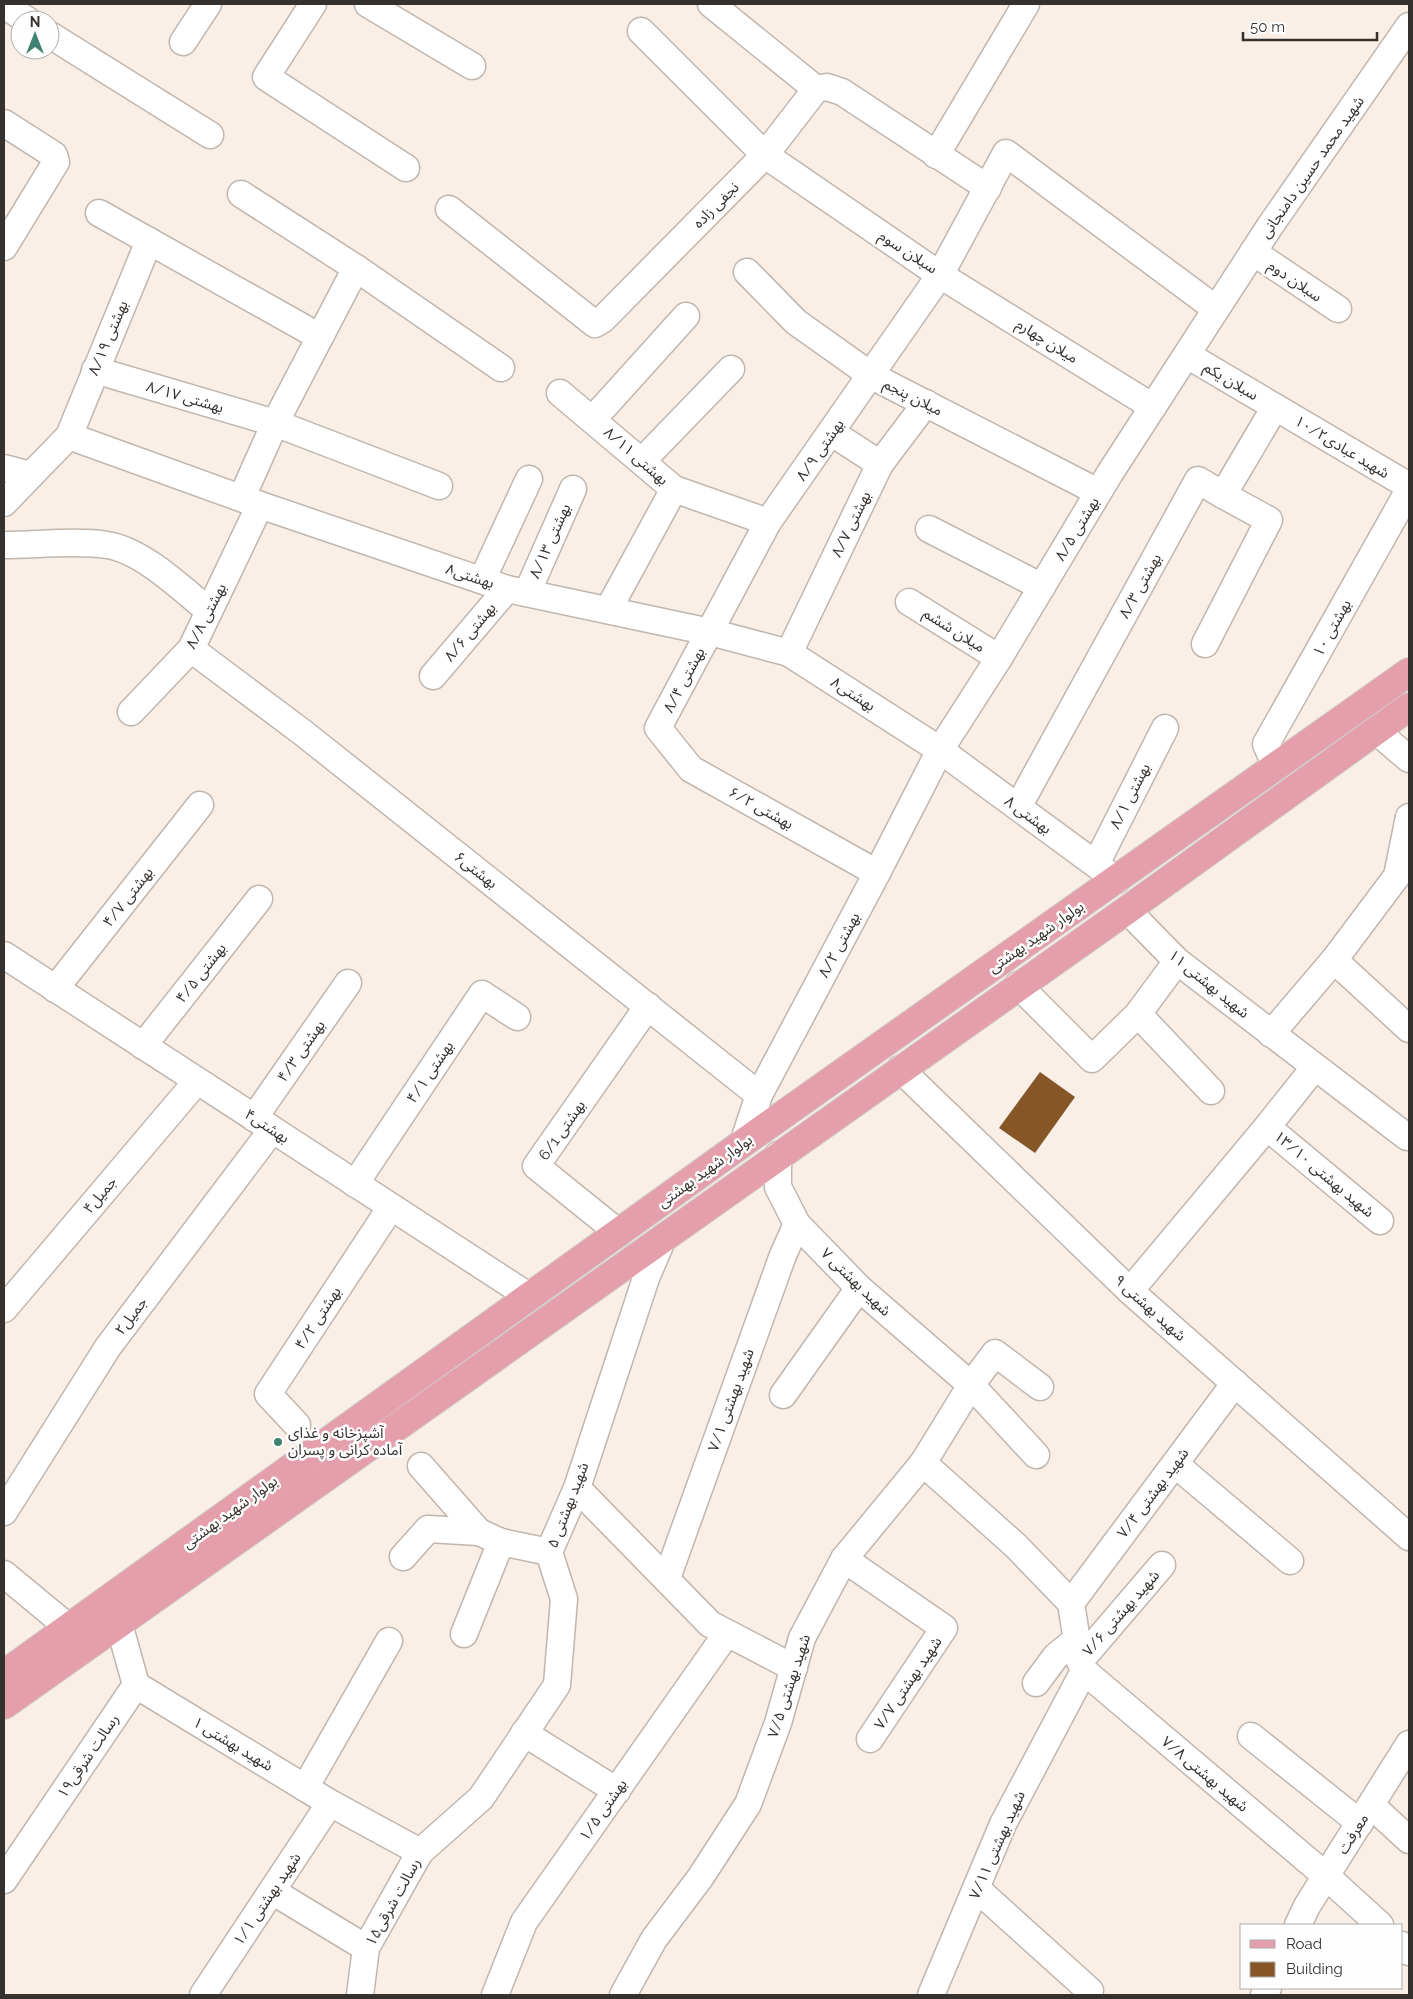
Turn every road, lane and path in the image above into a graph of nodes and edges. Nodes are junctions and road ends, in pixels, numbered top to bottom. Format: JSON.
{"nodes":[{"id":1,"x":208,"y":4,"type":"edge"},
{"id":2,"x":313,"y":4,"type":"edge"},
{"id":3,"x":368,"y":4,"type":"edge"},
{"id":4,"x":711,"y":4,"type":"edge"},
{"id":5,"x":1026,"y":4,"type":"edge"},
{"id":6,"x":1409,"y":26,"type":"edge"},
{"id":7,"x":641,"y":31,"type":"dead end"},
{"id":8,"x":60,"y":40,"type":"edge"},
{"id":9,"x":183,"y":42,"type":"dead end"},
{"id":10,"x":472,"y":66,"type":"dead end"},
{"id":11,"x":816,"y":89,"type":"junction"},
{"id":12,"x":4,"y":123,"type":"edge"},
{"id":13,"x":210,"y":135,"type":"dead end"},
{"id":14,"x":765,"y":155,"type":"junction"},
{"id":15,"x":936,"y":155,"type":"junction"},
{"id":16,"x":406,"y":168,"type":"dead end"},
{"id":17,"x":988,"y":188,"type":"junction"},
{"id":18,"x":241,"y":194,"type":"dead end"},
{"id":19,"x":449,"y":209,"type":"dead end"},
{"id":20,"x":98,"y":213,"type":"dead end"},
{"id":21,"x":149,"y":241,"type":"junction"},
{"id":22,"x":4,"y":247,"type":"edge"},
{"id":23,"x":1253,"y":252,"type":"junction"},
{"id":24,"x":356,"y":268,"type":"junction"},
{"id":25,"x":747,"y":272,"type":"dead end"},
{"id":26,"x":940,"y":276,"type":"junction"},
{"id":27,"x":1216,"y":309,"type":"junction"},
{"id":28,"x":1338,"y":309,"type":"dead end"},
{"id":29,"x":686,"y":316,"type":"dead end"},
{"id":30,"x":320,"y":337,"type":"junction"},
{"id":31,"x":1187,"y":355,"type":"junction"},
{"id":32,"x":501,"y":368,"type":"dead end"},
{"id":33,"x":731,"y":369,"type":"dead end"},
{"id":34,"x":95,"y":370,"type":"junction"},
{"id":35,"x":872,"y":376,"type":"junction"},
{"id":36,"x":560,"y":393,"type":"dead end"},
{"id":37,"x":926,"y":404,"type":"junction"},
{"id":38,"x":1153,"y":407,"type":"junction"},
{"id":39,"x":1275,"y":407,"type":"junction"},
{"id":40,"x":593,"y":419,"type":"junction"},
{"id":41,"x":276,"y":423,"type":"junction"},
{"id":42,"x":832,"y":433,"type":"junction"},
{"id":43,"x":69,"y":436,"type":"junction"},
{"id":44,"x":642,"y":461,"type":"junction"},
{"id":45,"x":880,"y":464,"type":"junction"},
{"id":46,"x":4,"y":468,"type":"edge"},
{"id":47,"x":31,"y":475,"type":"junction"},
{"id":48,"x":530,"y":479,"type":"dead end"},
{"id":49,"x":439,"y":486,"type":"dead end"},
{"id":50,"x":1409,"y":488,"type":"edge"},
{"id":51,"x":572,"y":489,"type":"dead end"},
{"id":52,"x":674,"y":489,"type":"junction"},
{"id":53,"x":1098,"y":492,"type":"junction"},
{"id":54,"x":1223,"y":495,"type":"junction"},
{"id":55,"x":251,"y":501,"type":"junction"},
{"id":56,"x":4,"y":503,"type":"edge"},
{"id":57,"x":768,"y":522,"type":"junction"},
{"id":58,"x":929,"y":528,"type":"dead end"},
{"id":59,"x":4,"y":545,"type":"edge"},
{"id":60,"x":482,"y":580,"type":"junction"},
{"id":61,"x":1042,"y":587,"type":"junction"},
{"id":62,"x":517,"y":591,"type":"junction"},
{"id":63,"x":909,"y":602,"type":"dead end"},
{"id":64,"x":209,"y":610,"type":"junction"},
{"id":65,"x":608,"y":610,"type":"junction"},
{"id":66,"x":710,"y":632,"type":"junction"},
{"id":67,"x":1206,"y":644,"type":"dead end"},
{"id":68,"x":191,"y":649,"type":"junction"},
{"id":69,"x":789,"y":653,"type":"junction"},
{"id":70,"x":999,"y":658,"type":"junction"},
{"id":71,"x":1409,"y":672,"type":"edge"},
{"id":72,"x":433,"y":676,"type":"dead end"},
{"id":73,"x":1409,"y":708,"type":"edge"},
{"id":74,"x":130,"y":712,"type":"dead end"},
{"id":75,"x":658,"y":728,"type":"joint"},
{"id":76,"x":1164,"y":728,"type":"dead end"},
{"id":77,"x":1376,"y":731,"type":"junction"},
{"id":78,"x":940,"y":750,"type":"junction"},
{"id":79,"x":1409,"y":759,"type":"edge"},
{"id":80,"x":1276,"y":767,"type":"junction"},
{"id":81,"x":200,"y":804,"type":"dead end"},
{"id":82,"x":1018,"y":807,"type":"junction"},
{"id":83,"x":1409,"y":817,"type":"edge"},
{"id":84,"x":1107,"y":872,"type":"junction"},
{"id":85,"x":877,"y":873,"type":"junction"},
{"id":86,"x":1403,"y":881,"type":"edge"},
{"id":87,"x":259,"y":899,"type":"dead end"},
{"id":88,"x":1128,"y":910,"type":"junction"},
{"id":89,"x":4,"y":955,"type":"edge"},
{"id":90,"x":1334,"y":960,"type":"junction"},
{"id":91,"x":1177,"y":961,"type":"junction"},
{"id":92,"x":348,"y":983,"type":"dead end"},
{"id":93,"x":1018,"y":985,"type":"junction"},
{"id":94,"x":55,"y":989,"type":"junction"},
{"id":95,"x":648,"y":1006,"type":"junction"},
{"id":96,"x":1138,"y":1014,"type":"junction"},
{"id":97,"x":517,"y":1017,"type":"dead end"},
{"id":98,"x":1409,"y":1029,"type":"edge"},
{"id":99,"x":1271,"y":1034,"type":"junction"},
{"id":100,"x":143,"y":1046,"type":"junction"},
{"id":101,"x":1314,"y":1068,"type":"junction"},
{"id":102,"x":900,"y":1069,"type":"junction"},
{"id":103,"x":197,"y":1081,"type":"junction"},
{"id":104,"x":1211,"y":1091,"type":"dead end"},
{"id":105,"x":759,"y":1094,"type":"junction"},
{"id":106,"x":263,"y":1124,"type":"junction"},
{"id":107,"x":1267,"y":1127,"type":"junction"},
{"id":108,"x":1407,"y":1137,"type":"dead end"},
{"id":109,"x":744,"y":1143,"type":"junction"},
{"id":110,"x":778,"y":1155,"type":"junction"},
{"id":111,"x":355,"y":1184,"type":"junction"},
{"id":112,"x":391,"y":1207,"type":"junction"},
{"id":113,"x":1380,"y":1221,"type":"dead end"},
{"id":114,"x":797,"y":1224,"type":"junction"},
{"id":115,"x":620,"y":1233,"type":"junction"},
{"id":116,"x":663,"y":1238,"type":"junction"},
{"id":117,"x":859,"y":1288,"type":"junction"},
{"id":118,"x":1130,"y":1291,"type":"junction"},
{"id":119,"x":530,"y":1297,"type":"junction"},
{"id":120,"x":4,"y":1309,"type":"edge"},
{"id":121,"x":1235,"y":1383,"type":"junction"},
{"id":122,"x":972,"y":1385,"type":"junction"},
{"id":123,"x":1040,"y":1387,"type":"dead end"},
{"id":124,"x":783,"y":1395,"type":"dead end"},
{"id":125,"x":297,"y":1425,"type":"dead end"},
{"id":126,"x":1036,"y":1455,"type":"dead end"},
{"id":127,"x":923,"y":1464,"type":"junction"},
{"id":128,"x":1175,"y":1464,"type":"junction"},
{"id":129,"x":421,"y":1466,"type":"dead end"},
{"id":130,"x":577,"y":1488,"type":"junction"},
{"id":131,"x":4,"y":1512,"type":"edge"},
{"id":132,"x":490,"y":1537,"type":"junction"},
{"id":133,"x":1409,"y":1537,"type":"edge"},
{"id":134,"x":191,"y":1540,"type":"junction"},
{"id":135,"x":549,"y":1552,"type":"junction"},
{"id":136,"x":403,"y":1557,"type":"dead end"},
{"id":137,"x":844,"y":1560,"type":"junction"},
{"id":138,"x":1290,"y":1561,"type":"dead end"},
{"id":139,"x":205,"y":1562,"type":"junction"},
{"id":140,"x":1162,"y":1565,"type":"dead end"},
{"id":141,"x":4,"y":1574,"type":"edge"},
{"id":142,"x":667,"y":1578,"type":"junction"},
{"id":143,"x":1071,"y":1602,"type":"junction"},
{"id":144,"x":119,"y":1624,"type":"junction"},
{"id":145,"x":68,"y":1627,"type":"junction"},
{"id":146,"x":727,"y":1633,"type":"junction"},
{"id":147,"x":464,"y":1634,"type":"dead end"},
{"id":148,"x":389,"y":1641,"type":"dead end"},
{"id":149,"x":1080,"y":1657,"type":"junction"},
{"id":150,"x":794,"y":1668,"type":"junction"},
{"id":151,"x":4,"y":1674,"type":"edge"},
{"id":152,"x":1036,"y":1683,"type":"dead end"},
{"id":153,"x":136,"y":1685,"type":"junction"},
{"id":154,"x":4,"y":1705,"type":"edge"},
{"id":155,"x":524,"y":1733,"type":"junction"},
{"id":156,"x":1251,"y":1736,"type":"dead end"},
{"id":157,"x":870,"y":1740,"type":"dead end"},
{"id":158,"x":1409,"y":1744,"type":"edge"},
{"id":159,"x":305,"y":1788,"type":"junction"},
{"id":160,"x":617,"y":1792,"type":"junction"},
{"id":161,"x":330,"y":1803,"type":"junction"},
{"id":162,"x":1365,"y":1814,"type":"junction"},
{"id":163,"x":1409,"y":1840,"type":"edge"},
{"id":164,"x":420,"y":1852,"type":"junction"},
{"id":165,"x":1326,"y":1876,"type":"junction"},
{"id":166,"x":4,"y":1880,"type":"edge"},
{"id":167,"x":977,"y":1889,"type":"junction"},
{"id":168,"x":272,"y":1891,"type":"junction"},
{"id":169,"x":1299,"y":1924,"type":"edge"},
{"id":170,"x":1379,"y":1924,"type":"edge"},
{"id":171,"x":366,"y":1948,"type":"junction"},
{"id":172,"x":1090,"y":1991,"type":"dead end"},
{"id":173,"x":203,"y":1995,"type":"edge"},
{"id":174,"x":360,"y":1995,"type":"edge"},
{"id":175,"x":495,"y":1995,"type":"edge"},
{"id":176,"x":623,"y":1995,"type":"edge"},
{"id":177,"x":931,"y":1995,"type":"edge"}],
"edges":[{"from":1,"to":9,"type":"street"},
{"from":2,"to":16,"type":"street"},
{"from":3,"to":10,"type":"street"},
{"from":4,"to":11,"type":"street"},
{"from":5,"to":15,"type":"street"},
{"from":6,"to":23,"type":"street","name":"شهید محمد حسین دامنجانی"},
{"from":7,"to":14,"type":"street","name":"سبلان سوم"},
{"from":8,"to":13,"type":"street"},
{"from":11,"to":14,"type":"street","name":"نجفی زاده"},
{"from":11,"to":15,"type":"street"},
{"from":12,"to":22,"type":"street"},
{"from":14,"to":19,"type":"street","name":"نجفی زاده"},
{"from":14,"to":26,"type":"street","name":"سبلان سوم"},
{"from":15,"to":17,"type":"street"},
{"from":17,"to":26,"type":"street","name":"سبلان سوم"},
{"from":17,"to":27,"type":"street","name":"سبلان سوم"},
{"from":18,"to":24,"type":"street"},
{"from":20,"to":21,"type":"street"},
{"from":21,"to":30,"type":"street"},
{"from":21,"to":34,"type":"street","name":"بهشتی ۸/۱۹"},
{"from":23,"to":27,"type":"street","name":"شهید محمد حسین دامنجانی"},
{"from":23,"to":28,"type":"street","name":"سبلان دوم"},
{"from":24,"to":30,"type":"street"},
{"from":24,"to":32,"type":"street"},
{"from":25,"to":35,"type":"street","name":"میلان پنجم"},
{"from":26,"to":35,"type":"street","name":"بهشتی ۸/۹"},
{"from":26,"to":38,"type":"street","name":"میلان چهارم"},
{"from":27,"to":31,"type":"street","name":"بهشتی ۸/۵"},
{"from":29,"to":40,"type":"street"},
{"from":30,"to":41,"type":"street"},
{"from":31,"to":38,"type":"street","name":"بهشتی ۸/۵"},
{"from":31,"to":39,"type":"street","name":"سبلان یکم"},
{"from":33,"to":44,"type":"street"},
{"from":34,"to":41,"type":"street","name":"بهشتی ۸/۱۷"},
{"from":34,"to":43,"type":"street","name":"بهشتی ۸/۱۹"},
{"from":35,"to":37,"type":"street","name":"میلان پنجم"},
{"from":35,"to":42,"type":"street","name":"بهشتی ۸/۹"},
{"from":36,"to":40,"type":"street","name":"بهشتی ۸/۱۱"},
{"from":37,"to":45,"type":"street","name":"بهشتی ۸/۷"},
{"from":37,"to":53,"type":"street","name":"میلان پنجم"},
{"from":38,"to":53,"type":"street","name":"بهشتی ۸/۵"},
{"from":39,"to":50,"type":"street","name":"شهید عبادی۱۰/۲"},
{"from":39,"to":54,"type":"street"},
{"from":40,"to":44,"type":"street","name":"بهشتی ۸/۱۱"},
{"from":41,"to":49,"type":"street","name":"بهشتی ۸/۱۷"},
{"from":41,"to":55,"type":"street"},
{"from":42,"to":45,"type":"street"},
{"from":42,"to":57,"type":"street","name":"بهشتی ۸/۹"},
{"from":43,"to":47,"type":"street"},
{"from":43,"to":55,"type":"street","name":"بهشتی۸"},
{"from":44,"to":52,"type":"street","name":"بهشتی ۸/۱۱"},
{"from":45,"to":69,"type":"street","name":"بهشتی ۸/۷"},
{"from":46,"to":47,"type":"street"},
{"from":47,"to":56,"type":"street"},
{"from":48,"to":60,"type":"street"},
{"from":50,"to":80,"type":"street","name":"بهشتی ۱۰"},
{"from":51,"to":62,"type":"street","name":"بهشتی ۸/۱۳"},
{"from":52,"to":57,"type":"street"},
{"from":52,"to":65,"type":"street","name":"بهشتی ۸/۱۱"},
{"from":53,"to":61,"type":"street","name":"بهشتی ۸/۵"},
{"from":54,"to":67,"type":"street"},
{"from":54,"to":82,"type":"street","name":"بهشتی ۸/۳"},
{"from":55,"to":60,"type":"street","name":"بهشتی۸"},
{"from":55,"to":64,"type":"street","name":"بهشتی ۸/۸"},
{"from":57,"to":66,"type":"street","name":"بهشتی ۸/۹"},
{"from":58,"to":61,"type":"street"},
{"from":59,"to":64,"type":"street"},
{"from":60,"to":62,"type":"street","name":"بهشتی۸"},
{"from":61,"to":70,"type":"street","name":"بهشتی ۸/۵"},
{"from":62,"to":65,"type":"street","name":"بهشتی۸"},
{"from":62,"to":72,"type":"street","name":"بهشتی ۸/۶"},
{"from":63,"to":70,"type":"street","name":"میلان ششم"},
{"from":64,"to":68,"type":"street","name":"بهشتی ۸/۸"},
{"from":65,"to":66,"type":"street","name":"بهشتی۸"},
{"from":66,"to":69,"type":"street","name":"بهشتی۸"},
{"from":66,"to":75,"type":"street","name":"بهشتی ۸/۴"},
{"from":68,"to":74,"type":"street","name":"بهشتی ۸/۸"},
{"from":68,"to":95,"type":"street","name":"بهشتی۶"},
{"from":69,"to":78,"type":"street","name":"بهشتی۸"},
{"from":70,"to":78,"type":"street","name":"بهشتی ۸/۵"},
{"from":71,"to":80,"type":"main road","name":"بولوار شهید بهشتی"},
{"from":73,"to":77,"type":"main road","name":"بولوار شهید بهشتی"},
{"from":75,"to":85,"type":"street","name":"بهشتی ۶/۲"},
{"from":76,"to":84,"type":"street","name":"بهشتی ۸/۱"},
{"from":77,"to":79,"type":"street"},
{"from":77,"to":88,"type":"main road","name":"بولوار شهید بهشتی"},
{"from":78,"to":82,"type":"street","name":"۸ بهشتی"},
{"from":78,"to":85,"type":"street","name":"بهشتی ۸/۲"},
{"from":80,"to":84,"type":"main road","name":"بولوار شهید بهشتی"},
{"from":81,"to":94,"type":"street","name":"بهشتی ۴/۷"},
{"from":82,"to":84,"type":"street","name":"۸ بهشتی"},
{"from":83,"to":86,"type":"street"},
{"from":84,"to":109,"type":"main road","name":"بولوار شهید بهشتی"},
{"from":85,"to":105,"type":"street","name":"بهشتی ۸/۲"},
{"from":86,"to":90,"type":"street"},
{"from":87,"to":100,"type":"street","name":"بهشتی ۴/۵"},
{"from":88,"to":91,"type":"street","name":"شهید بهشتی ۱۱"},
{"from":88,"to":93,"type":"main road","name":"بولوار شهید بهشتی"},
{"from":89,"to":94,"type":"street","name":"بهشتی۴"},
{"from":90,"to":98,"type":"street"},
{"from":90,"to":99,"type":"street"},
{"from":91,"to":96,"type":"street"},
{"from":91,"to":99,"type":"street","name":"شهید بهشتی ۱۱"},
{"from":92,"to":106,"type":"street","name":"بهشتی ۴/۳"},
{"from":93,"to":96,"type":"street"},
{"from":93,"to":102,"type":"main road","name":"بولوار شهید بهشتی"},
{"from":94,"to":100,"type":"street","name":"بهشتی۴"},
{"from":95,"to":105,"type":"street","name":"بهشتی۶"},
{"from":95,"to":115,"type":"street","name":"بهشتی 6/1"},
{"from":96,"to":104,"type":"street"},
{"from":97,"to":111,"type":"street","name":"بهشتی ۴/۱"},
{"from":99,"to":101,"type":"street","name":"شهید بهشتی ۱۱"},
{"from":100,"to":103,"type":"street","name":"بهشتی۴"},
{"from":101,"to":107,"type":"street"},
{"from":101,"to":108,"type":"street","name":"شهید بهشتی ۱۱"},
{"from":102,"to":110,"type":"main road","name":"بولوار شهید بهشتی"},
{"from":102,"to":118,"type":"street","name":"شهید بهشتی ۹"},
{"from":103,"to":106,"type":"street","name":"بهشتی۴"},
{"from":103,"to":120,"type":"street","name":"جمیل۴"},
{"from":105,"to":109,"type":"street","name":"بهشتی ۸/۲"},
{"from":106,"to":111,"type":"street","name":"بهشتی۴"},
{"from":106,"to":131,"type":"street","name":"جمیل۲"},
{"from":107,"to":113,"type":"street","name":"شهید بهشتی ۱۳/۱۰"},
{"from":107,"to":118,"type":"street"},
{"from":109,"to":115,"type":"main road","name":"بولوار شهید بهشتی"},
{"from":110,"to":114,"type":"street","name":"شهید بهشتی ۷"},
{"from":110,"to":116,"type":"main road","name":"بولوار شهید بهشتی"},
{"from":111,"to":112,"type":"street","name":"بهشتی۴"},
{"from":112,"to":119,"type":"street","name":"بهشتی۴"},
{"from":112,"to":125,"type":"street","name":"بهشتی ۴/۲"},
{"from":114,"to":117,"type":"street","name":"شهید بهشتی ۷"},
{"from":114,"to":142,"type":"street","name":"شهید بهشتی ۷/۱"},
{"from":115,"to":119,"type":"main road","name":"بولوار شهید بهشتی"},
{"from":116,"to":130,"type":"street","name":"شهید بهشتی ۵"},
{"from":116,"to":139,"type":"main road","name":"بولوار شهید بهشتی"},
{"from":117,"to":122,"type":"street","name":"شهید بهشتی ۷"},
{"from":117,"to":124,"type":"street"},
{"from":118,"to":121,"type":"street","name":"شهید بهشتی ۹"},
{"from":119,"to":134,"type":"main road","name":"بولوار شهید بهشتی"},
{"from":121,"to":128,"type":"street","name":"شهید بهشتی ۷/۴"},
{"from":121,"to":133,"type":"street","name":"شهید بهشتی ۹"},
{"from":122,"to":123,"type":"street","name":"شهید بهشتی ۷/۵"},
{"from":122,"to":126,"type":"street","name":"شهید بهشتی ۷"},
{"from":122,"to":127,"type":"street","name":"شهید بهشتی ۷/۵"},
{"from":127,"to":137,"type":"street","name":"شهید بهشتی ۷/۵"},
{"from":127,"to":143,"type":"street"},
{"from":128,"to":138,"type":"street"},
{"from":128,"to":143,"type":"street","name":"شهید بهشتی ۷/۴"},
{"from":129,"to":132,"type":"street"},
{"from":130,"to":135,"type":"street","name":"شهید بهشتی ۵"},
{"from":130,"to":142,"type":"street"},
{"from":132,"to":135,"type":"street"},
{"from":132,"to":136,"type":"street"},
{"from":132,"to":147,"type":"street"},
{"from":134,"to":139,"type":"main road"},
{"from":134,"to":145,"type":"main road","name":"بولوار شهید بهشتی"},
{"from":135,"to":155,"type":"street","name":"شهید بهشتی ۵"},
{"from":137,"to":150,"type":"street","name":"شهید بهشتی ۷/۵"},
{"from":137,"to":157,"type":"street","name":"شهید بهشتی ۷/۷"},
{"from":139,"to":144,"type":"main road","name":"بولوار شهید بهشتی"},
{"from":140,"to":149,"type":"street","name":"شهید بهشتی ۷/۶"},
{"from":141,"to":145,"type":"street"},
{"from":142,"to":146,"type":"street"},
{"from":143,"to":149,"type":"street"},
{"from":144,"to":153,"type":"street"},
{"from":144,"to":154,"type":"main road","name":"بولوار شهید بهشتی"},
{"from":145,"to":151,"type":"main road","name":"بولوار شهید بهشتی"},
{"from":146,"to":150,"type":"street"},
{"from":146,"to":160,"type":"street","name":"بهشتی ۱/۵"},
{"from":148,"to":159,"type":"street"},
{"from":149,"to":152,"type":"street"},
{"from":149,"to":165,"type":"street","name":"شهید بهشتی ۷/۸"},
{"from":149,"to":167,"type":"street","name":"شهید بهشتی ۷/۱۱"},
{"from":150,"to":176,"type":"street","name":"شهید بهشتی ۷/۵"},
{"from":153,"to":159,"type":"street","name":"شهید بهشتی ۱"},
{"from":153,"to":166,"type":"street","name":"رسالت شرقی۱۹"},
{"from":155,"to":160,"type":"street"},
{"from":155,"to":164,"type":"street","name":"شهید بهشتی ۵"},
{"from":156,"to":162,"type":"street"},
{"from":158,"to":162,"type":"street","name":"معرفت"},
{"from":159,"to":161,"type":"street","name":"شهید بهشتی ۱"},
{"from":160,"to":175,"type":"street","name":"بهشتی ۱/۵"},
{"from":161,"to":164,"type":"street","name":"رسالت شرقی۱۵"},
{"from":161,"to":168,"type":"street","name":"شهید بهشتی ۱/۱"},
{"from":162,"to":163,"type":"street"},
{"from":162,"to":165,"type":"street","name":"معرفت"},
{"from":164,"to":171,"type":"street","name":"رسالت شرقی۱۵"},
{"from":165,"to":169,"type":"street","name":"معرفت"},
{"from":165,"to":170,"type":"street","name":"شهید بهشتی ۷/۸"},
{"from":167,"to":172,"type":"street"},
{"from":167,"to":177,"type":"street","name":"شهید بهشتی ۷/۱۱"},
{"from":168,"to":171,"type":"street"},
{"from":168,"to":173,"type":"street","name":"شهید بهشتی ۱/۱"},
{"from":171,"to":174,"type":"street","name":"رسالت شرقی۱۵"}]}
